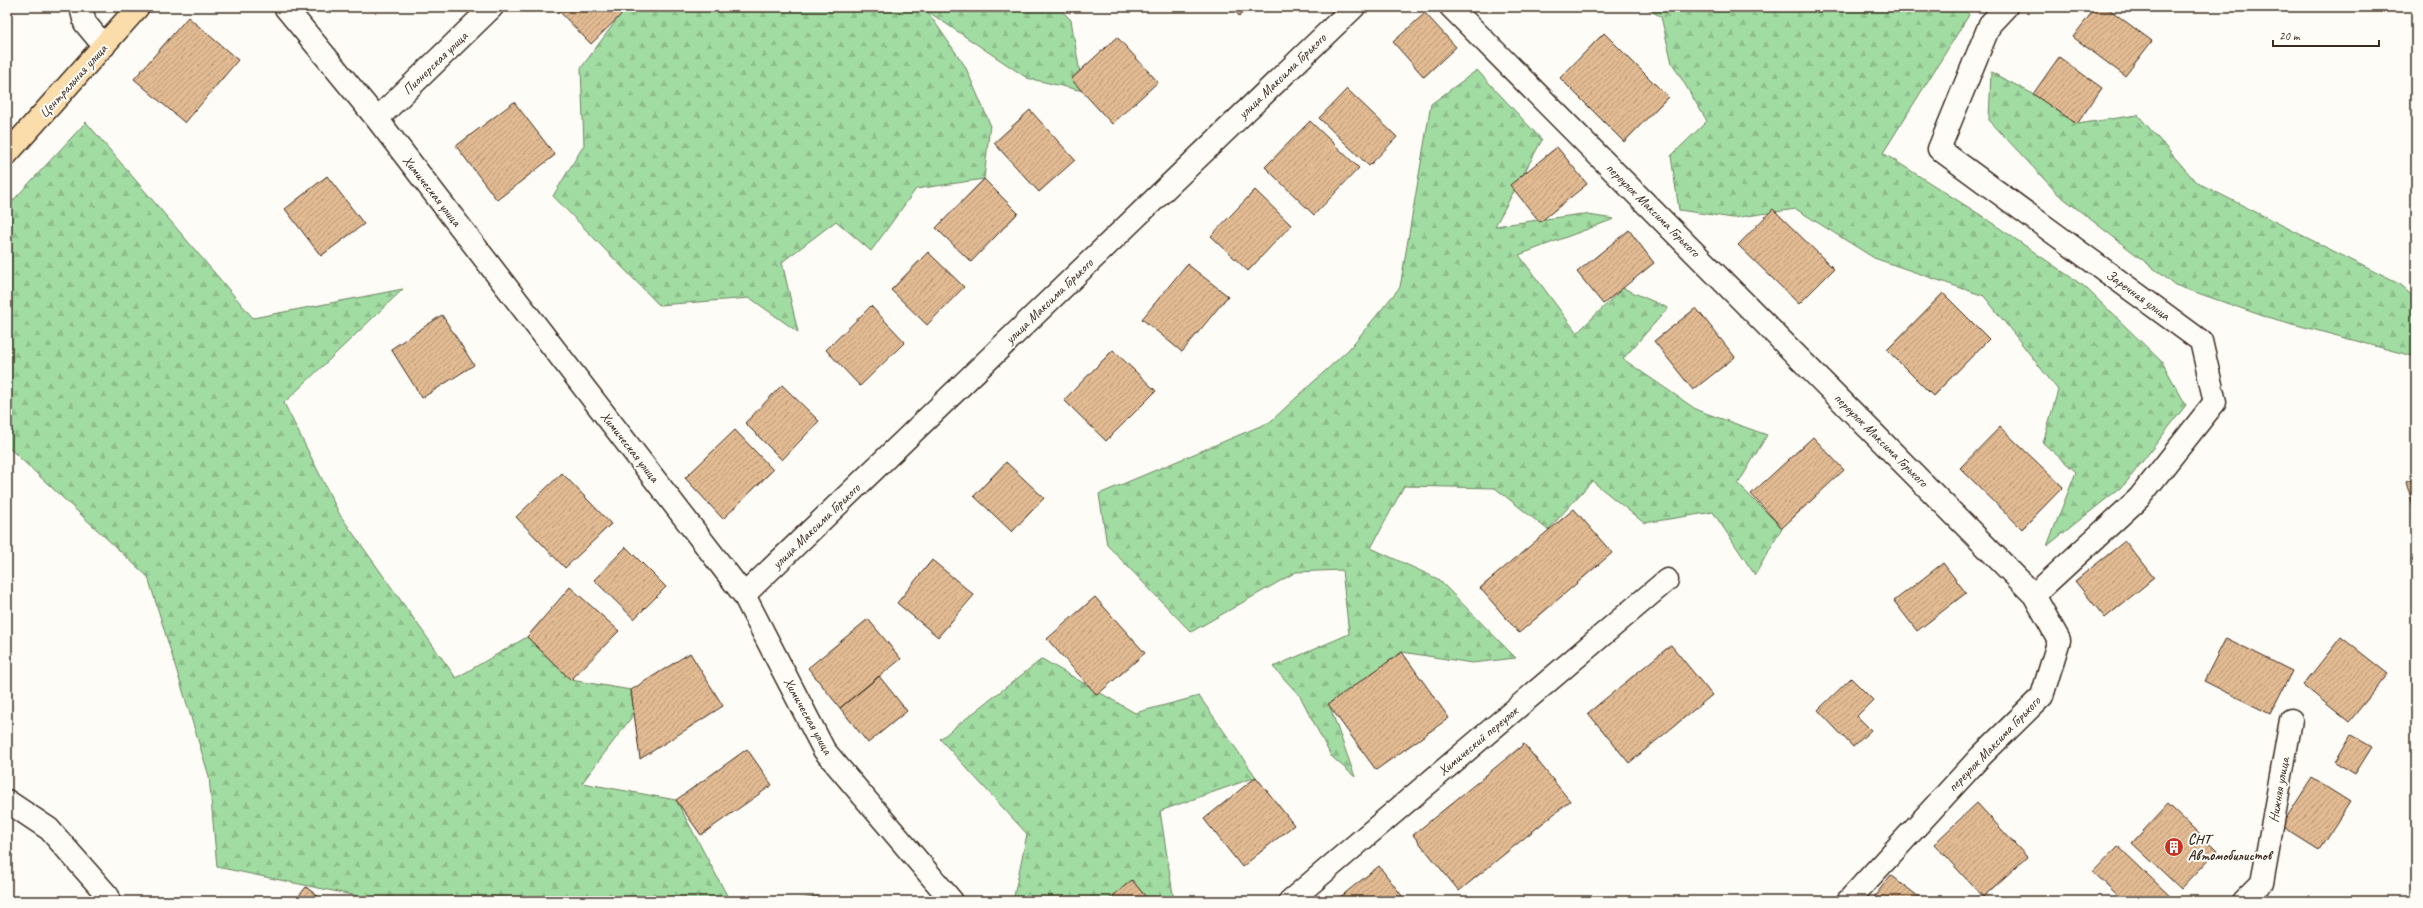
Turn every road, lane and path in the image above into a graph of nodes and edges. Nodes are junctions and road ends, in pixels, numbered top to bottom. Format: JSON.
{"nodes":[{"id":1,"x":81,"y":7,"type":"edge"},
{"id":2,"x":138,"y":7,"type":"edge"},
{"id":3,"x":285,"y":7,"type":"edge"},
{"id":4,"x":492,"y":7,"type":"edge"},
{"id":5,"x":1354,"y":7,"type":"edge"},
{"id":6,"x":1452,"y":7,"type":"edge"},
{"id":7,"x":2006,"y":7,"type":"edge"},
{"id":8,"x":104,"y":46,"type":"junction"},
{"id":9,"x":377,"y":119,"type":"junction"},
{"id":10,"x":7,"y":154,"type":"edge"},
{"id":11,"x":1667,"y":580,"type":"dead end"},
{"id":12,"x":744,"y":595,"type":"junction"},
{"id":13,"x":2034,"y":595,"type":"junction"},
{"id":14,"x":2291,"y":720,"type":"dead end"},
{"id":15,"x":7,"y":801,"type":"edge"},
{"id":16,"x":107,"y":901,"type":"edge"},
{"id":17,"x":952,"y":901,"type":"edge"},
{"id":18,"x":1290,"y":901,"type":"edge"},
{"id":19,"x":1848,"y":901,"type":"edge"},
{"id":20,"x":2244,"y":901,"type":"edge"}],
"edges":[{"from":1,"to":8,"type":"street"},
{"from":2,"to":8,"type":"main road","name":"Центральная улица"},
{"from":3,"to":9,"type":"street","name":"Химическая улица"},
{"from":4,"to":9,"type":"street","name":"Пионерская улица"},
{"from":5,"to":12,"type":"street","name":"улица Максима Горького"},
{"from":6,"to":13,"type":"street","name":"переулок Максима Горького"},
{"from":7,"to":13,"type":"street","name":"Заречная улица"},
{"from":8,"to":10,"type":"main road","name":"Центральная улица"},
{"from":9,"to":12,"type":"street","name":"Химическая улица"},
{"from":11,"to":18,"type":"street","name":"Химический переулок"},
{"from":12,"to":17,"type":"street","name":"Химическая улица"},
{"from":13,"to":19,"type":"street","name":"переулок Максима Горького"},
{"from":14,"to":20,"type":"street","name":"Нижняя улица"},
{"from":15,"to":16,"type":"street"}]}
